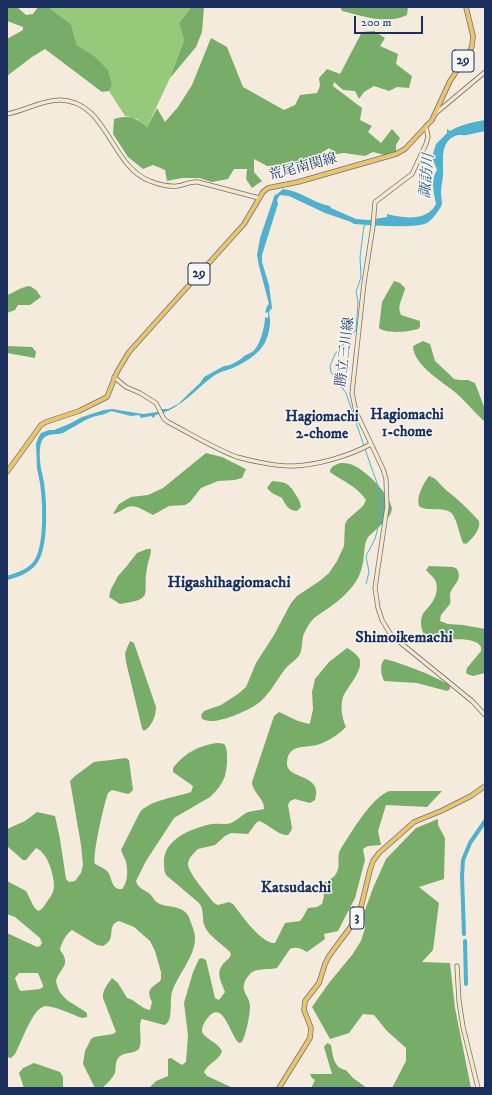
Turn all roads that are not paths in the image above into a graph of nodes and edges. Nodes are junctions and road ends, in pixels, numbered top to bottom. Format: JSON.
{"nodes":[{"id":1,"x":466,"y":7,"type":"edge"},
{"id":2,"x":485,"y":72,"type":"edge"},
{"id":3,"x":436,"y":113,"type":"junction"},
{"id":4,"x":7,"y":114,"type":"edge"},
{"id":5,"x":426,"y":126,"type":"junction"},
{"id":6,"x":258,"y":198,"type":"junction"},
{"id":7,"x":114,"y":377,"type":"junction"},
{"id":8,"x":371,"y":444,"type":"junction"},
{"id":9,"x":7,"y":472,"type":"edge"},
{"id":10,"x":485,"y":715,"type":"edge"},
{"id":11,"x":485,"y":786,"type":"edge"},
{"id":12,"x":457,"y":966,"type":"dead end"},
{"id":13,"x":279,"y":1088,"type":"edge"},
{"id":14,"x":478,"y":1088,"type":"edge"}],
"edges":[{"from":1,"to":3,"type":"main road","name":"荒尾南関線","number":"29"},
{"from":2,"to":3,"type":"main road"},
{"from":3,"to":5,"type":"main road","name":"荒尾南関線","number":"29"},
{"from":4,"to":6,"type":"main road"},
{"from":5,"to":6,"type":"main road","name":"荒尾南関線","number":"29"},
{"from":5,"to":8,"type":"main road","name":"勝立三川線"},
{"from":6,"to":7,"type":"main road","name":"荒尾南関線","number":"29"},
{"from":7,"to":8,"type":"main road"},
{"from":7,"to":9,"type":"main road","name":"荒尾南関線","number":"29"},
{"from":8,"to":10,"type":"main road","name":"勝立三川線"},
{"from":11,"to":13,"type":"main road","number":"3"},
{"from":12,"to":14,"type":"main road"}]}
